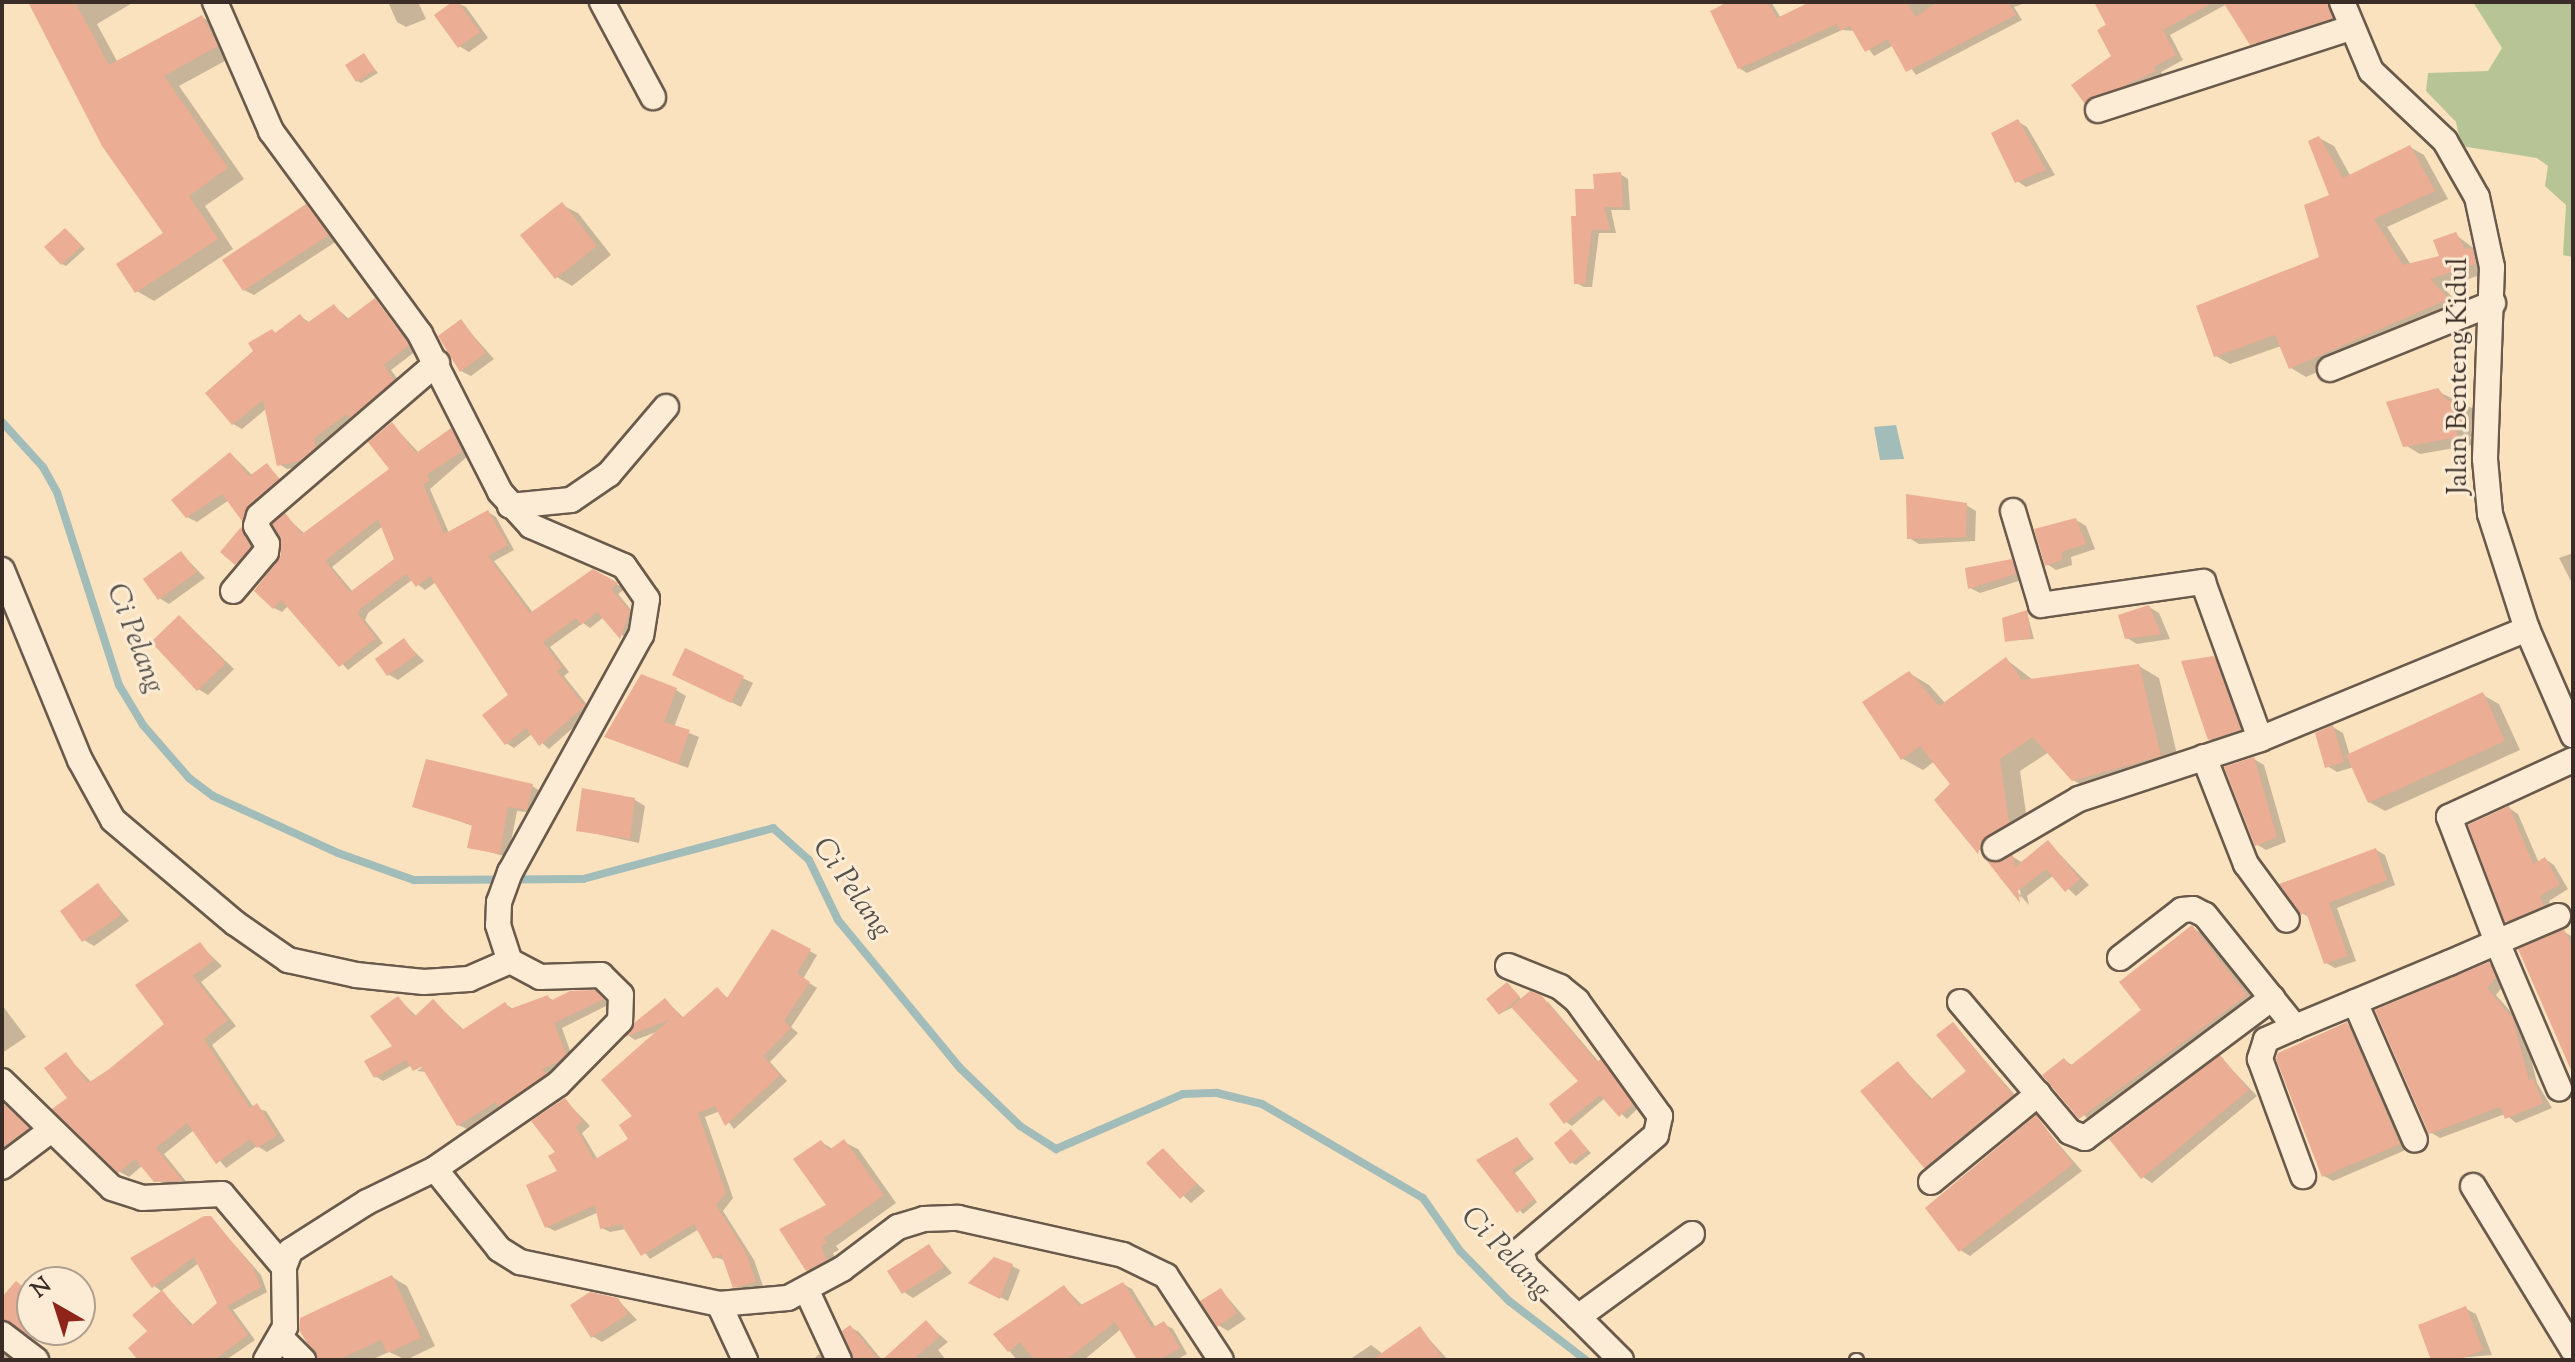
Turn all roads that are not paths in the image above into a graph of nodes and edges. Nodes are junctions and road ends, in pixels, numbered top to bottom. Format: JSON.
{"nodes":[{"id":1,"x":215,"y":2,"type":"edge"},
{"id":2,"x":602,"y":2,"type":"edge"},
{"id":3,"x":2342,"y":2,"type":"edge"},
{"id":4,"x":2351,"y":28,"type":"junction"},
{"id":5,"x":653,"y":97,"type":"dead end"},
{"id":6,"x":2098,"y":110,"type":"dead end"},
{"id":7,"x":2493,"y":303,"type":"junction"},
{"id":8,"x":437,"y":363,"type":"junction"},
{"id":9,"x":2330,"y":369,"type":"dead end"},
{"id":10,"x":666,"y":407,"type":"dead end"},
{"id":11,"x":510,"y":506,"type":"junction"},
{"id":12,"x":2013,"y":511,"type":"dead end"},
{"id":13,"x":3,"y":578,"type":"edge"},
{"id":14,"x":233,"y":591,"type":"dead end"},
{"id":15,"x":2527,"y":629,"type":"junction"},
{"id":16,"x":2573,"y":735,"type":"edge"},
{"id":17,"x":2260,"y":739,"type":"junction"},
{"id":18,"x":2204,"y":757,"type":"junction"},
{"id":19,"x":2573,"y":760,"type":"edge"},
{"id":20,"x":1995,"y":848,"type":"dead end"},
{"id":21,"x":2558,"y":916,"type":"dead end"},
{"id":22,"x":2287,"y":920,"type":"dead end"},
{"id":23,"x":2497,"y":942,"type":"junction"},
{"id":24,"x":2120,"y":958,"type":"dead end"},
{"id":25,"x":510,"y":961,"type":"junction"},
{"id":26,"x":1508,"y":966,"type":"dead end"},
{"id":27,"x":2272,"y":998,"type":"junction"},
{"id":28,"x":1960,"y":1002,"type":"dead end"},
{"id":29,"x":2355,"y":1002,"type":"junction"},
{"id":30,"x":2295,"y":1027,"type":"junction"},
{"id":31,"x":2,"y":1081,"type":"edge"},
{"id":32,"x":2559,"y":1088,"type":"dead end"},
{"id":33,"x":2038,"y":1094,"type":"junction"},
{"id":34,"x":50,"y":1131,"type":"junction"},
{"id":35,"x":2415,"y":1140,"type":"dead end"},
{"id":36,"x":2,"y":1167,"type":"edge"},
{"id":37,"x":435,"y":1169,"type":"junction"},
{"id":38,"x":2303,"y":1176,"type":"dead end"},
{"id":39,"x":1931,"y":1182,"type":"dead end"},
{"id":40,"x":2473,"y":1186,"type":"dead end"},
{"id":41,"x":1692,"y":1234,"type":"dead end"},
{"id":42,"x":284,"y":1267,"type":"junction"},
{"id":43,"x":806,"y":1289,"type":"junction"},
{"id":44,"x":719,"y":1304,"type":"junction"},
{"id":45,"x":1578,"y":1317,"type":"junction"},
{"id":46,"x":2,"y":1334,"type":"edge"},
{"id":47,"x":282,"y":1339,"type":"junction"},
{"id":48,"x":2573,"y":1350,"type":"edge"},
{"id":49,"x":36,"y":1360,"type":"edge"},
{"id":50,"x":266,"y":1360,"type":"edge"},
{"id":51,"x":303,"y":1360,"type":"edge"},
{"id":52,"x":745,"y":1360,"type":"edge"},
{"id":53,"x":839,"y":1360,"type":"edge"},
{"id":54,"x":1221,"y":1360,"type":"edge"},
{"id":55,"x":1621,"y":1360,"type":"edge"}],
"edges":[{"from":1,"to":8,"type":"street"},
{"from":2,"to":5,"type":"street"},
{"from":3,"to":4,"type":"street","name":"Jalan Benteng Kidul"},
{"from":4,"to":6,"type":"street"},
{"from":4,"to":7,"type":"street","name":"Jalan Benteng Kidul"},
{"from":7,"to":9,"type":"street"},
{"from":7,"to":15,"type":"street","name":"Jalan Benteng Kidul"},
{"from":8,"to":11,"type":"street"},
{"from":8,"to":14,"type":"street"},
{"from":10,"to":11,"type":"street"},
{"from":11,"to":25,"type":"street"},
{"from":12,"to":17,"type":"street"},
{"from":13,"to":25,"type":"street"},
{"from":15,"to":16,"type":"street","name":"Jalan Benteng Kidul"},
{"from":15,"to":17,"type":"street"},
{"from":17,"to":18,"type":"street"},
{"from":18,"to":20,"type":"street"},
{"from":18,"to":22,"type":"street"},
{"from":19,"to":23,"type":"street"},
{"from":21,"to":23,"type":"street"},
{"from":23,"to":29,"type":"street"},
{"from":23,"to":32,"type":"street"},
{"from":24,"to":27,"type":"street"},
{"from":25,"to":37,"type":"street"},
{"from":26,"to":45,"type":"street"},
{"from":27,"to":30,"type":"street"},
{"from":27,"to":33,"type":"street"},
{"from":28,"to":33,"type":"street"},
{"from":29,"to":30,"type":"street"},
{"from":29,"to":35,"type":"street"},
{"from":30,"to":38,"type":"street"},
{"from":31,"to":34,"type":"street"},
{"from":33,"to":39,"type":"street"},
{"from":34,"to":36,"type":"street"},
{"from":34,"to":42,"type":"street"},
{"from":37,"to":42,"type":"street"},
{"from":37,"to":44,"type":"street"},
{"from":40,"to":48,"type":"street"},
{"from":41,"to":45,"type":"street"},
{"from":42,"to":47,"type":"street"},
{"from":43,"to":44,"type":"street"},
{"from":43,"to":53,"type":"street"},
{"from":43,"to":54,"type":"street"},
{"from":44,"to":52,"type":"street"},
{"from":45,"to":55,"type":"street"},
{"from":46,"to":49,"type":"street"},
{"from":47,"to":50,"type":"street"},
{"from":47,"to":51,"type":"street"}]}
